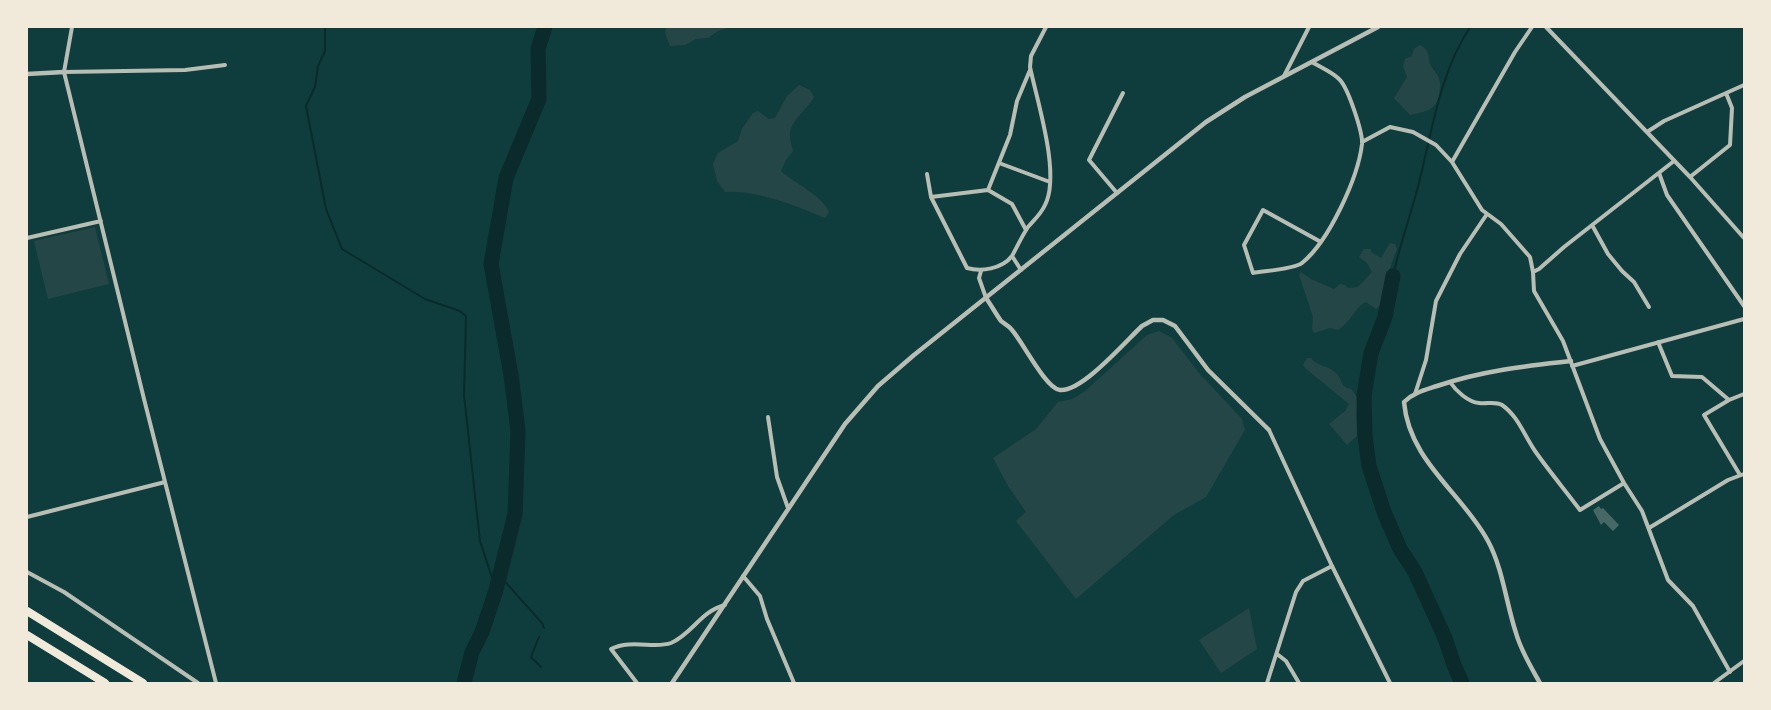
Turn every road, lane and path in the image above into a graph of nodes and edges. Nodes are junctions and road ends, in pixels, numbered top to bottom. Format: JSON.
{"nodes":[{"id":1,"x":72,"y":27,"type":"edge"},
{"id":2,"x":1046,"y":27,"type":"edge"},
{"id":3,"x":1310,"y":27,"type":"edge"},
{"id":4,"x":1532,"y":27,"type":"edge"},
{"id":5,"x":1546,"y":27,"type":"edge"},
{"id":6,"x":1373,"y":28,"type":"edge"},
{"id":7,"x":1311,"y":61,"type":"junction"},
{"id":8,"x":225,"y":65,"type":"dead end"},
{"id":9,"x":1030,"y":69,"type":"junction"},
{"id":10,"x":64,"y":72,"type":"junction"},
{"id":11,"x":27,"y":74,"type":"edge"},
{"id":12,"x":1284,"y":76,"type":"junction"},
{"id":13,"x":1744,"y":85,"type":"edge"},
{"id":14,"x":1123,"y":93,"type":"dead end"},
{"id":15,"x":1726,"y":93,"type":"junction"},
{"id":16,"x":1647,"y":132,"type":"junction"},
{"id":17,"x":1362,"y":142,"type":"junction"},
{"id":18,"x":1674,"y":161,"type":"junction"},
{"id":19,"x":1452,"y":162,"type":"junction"},
{"id":20,"x":999,"y":163,"type":"junction"},
{"id":21,"x":1659,"y":173,"type":"junction"},
{"id":22,"x":927,"y":174,"type":"dead end"},
{"id":23,"x":1690,"y":177,"type":"junction"},
{"id":24,"x":1050,"y":182,"type":"junction"},
{"id":25,"x":988,"y":190,"type":"junction"},
{"id":26,"x":1117,"y":193,"type":"junction"},
{"id":27,"x":932,"y":197,"type":"junction"},
{"id":28,"x":1487,"y":214,"type":"junction"},
{"id":29,"x":101,"y":221,"type":"junction"},
{"id":30,"x":1592,"y":225,"type":"junction"},
{"id":31,"x":1026,"y":231,"type":"junction"},
{"id":32,"x":27,"y":238,"type":"edge"},
{"id":33,"x":1744,"y":238,"type":"edge"},
{"id":34,"x":1321,"y":242,"type":"junction"},
{"id":35,"x":1012,"y":256,"type":"junction"},
{"id":36,"x":1021,"y":270,"type":"junction"},
{"id":37,"x":981,"y":272,"type":"junction"},
{"id":38,"x":1533,"y":272,"type":"junction"},
{"id":39,"x":986,"y":297,"type":"junction"},
{"id":40,"x":1744,"y":306,"type":"edge"},
{"id":41,"x":1649,"y":307,"type":"dead end"},
{"id":42,"x":1744,"y":319,"type":"edge"},
{"id":43,"x":1658,"y":342,"type":"junction"},
{"id":44,"x":1572,"y":363,"type":"junction"},
{"id":45,"x":1450,"y":382,"type":"junction"},
{"id":46,"x":1415,"y":394,"type":"junction"},
{"id":47,"x":1744,"y":394,"type":"edge"},
{"id":48,"x":1729,"y":400,"type":"junction"},
{"id":49,"x":768,"y":417,"type":"dead end"},
{"id":50,"x":1269,"y":430,"type":"joint"},
{"id":51,"x":1742,"y":475,"type":"edge"},
{"id":52,"x":165,"y":482,"type":"junction"},
{"id":53,"x":1624,"y":483,"type":"junction"},
{"id":54,"x":788,"y":508,"type":"junction"},
{"id":55,"x":27,"y":517,"type":"edge"},
{"id":56,"x":1650,"y":528,"type":"junction"},
{"id":57,"x":1332,"y":566,"type":"junction"},
{"id":58,"x":27,"y":572,"type":"edge"},
{"id":59,"x":743,"y":576,"type":"junction"},
{"id":60,"x":725,"y":605,"type":"junction"},
{"id":61,"x":27,"y":611,"type":"edge"},
{"id":62,"x":27,"y":635,"type":"edge"},
{"id":63,"x":1277,"y":654,"type":"junction"},
{"id":64,"x":1744,"y":662,"type":"edge"},
{"id":65,"x":1730,"y":672,"type":"junction"},
{"id":66,"x":105,"y":683,"type":"edge"},
{"id":67,"x":143,"y":683,"type":"edge"},
{"id":68,"x":198,"y":683,"type":"edge"},
{"id":69,"x":216,"y":683,"type":"edge"},
{"id":70,"x":637,"y":683,"type":"edge"},
{"id":71,"x":672,"y":683,"type":"edge"},
{"id":72,"x":794,"y":683,"type":"edge"},
{"id":73,"x":1266,"y":683,"type":"edge"},
{"id":74,"x":1299,"y":683,"type":"edge"},
{"id":75,"x":1390,"y":683,"type":"edge"},
{"id":76,"x":1539,"y":683,"type":"edge"},
{"id":77,"x":1714,"y":683,"type":"edge"}],
"edges":[{"from":1,"to":10,"type":"street"},
{"from":2,"to":9,"type":"street"},
{"from":3,"to":12,"type":"street"},
{"from":4,"to":19,"type":"street"},
{"from":5,"to":16,"type":"street"},
{"from":6,"to":7,"type":"street"},
{"from":7,"to":12,"type":"street"},
{"from":7,"to":17,"type":"street"},
{"from":8,"to":10,"type":"street"},
{"from":9,"to":20,"type":"street"},
{"from":9,"to":24,"type":"street"},
{"from":10,"to":11,"type":"street"},
{"from":10,"to":29,"type":"street"},
{"from":12,"to":26,"type":"street"},
{"from":13,"to":15,"type":"street"},
{"from":14,"to":26,"type":"street"},
{"from":15,"to":16,"type":"street"},
{"from":15,"to":23,"type":"street"},
{"from":16,"to":18,"type":"street"},
{"from":17,"to":19,"type":"street"},
{"from":17,"to":34,"type":"street"},
{"from":18,"to":21,"type":"street"},
{"from":18,"to":23,"type":"street"},
{"from":19,"to":28,"type":"street"},
{"from":20,"to":24,"type":"street"},
{"from":20,"to":25,"type":"street"},
{"from":21,"to":30,"type":"street"},
{"from":21,"to":40,"type":"street"},
{"from":22,"to":27,"type":"street"},
{"from":23,"to":33,"type":"street"},
{"from":24,"to":31,"type":"street"},
{"from":25,"to":27,"type":"street"},
{"from":25,"to":31,"type":"street"},
{"from":26,"to":36,"type":"street"},
{"from":27,"to":37,"type":"street"},
{"from":28,"to":38,"type":"street"},
{"from":28,"to":46,"type":"street"},
{"from":29,"to":32,"type":"street"},
{"from":29,"to":52,"type":"street"},
{"from":30,"to":38,"type":"street"},
{"from":30,"to":41,"type":"street"},
{"from":31,"to":35,"type":"street"},
{"from":34,"to":34,"type":"street"},
{"from":35,"to":36,"type":"street"},
{"from":35,"to":37,"type":"street"},
{"from":36,"to":39,"type":"street"},
{"from":37,"to":39,"type":"street"},
{"from":38,"to":44,"type":"street"},
{"from":39,"to":50,"type":"street"},
{"from":39,"to":54,"type":"street"},
{"from":42,"to":43,"type":"street"},
{"from":43,"to":44,"type":"street"},
{"from":43,"to":48,"type":"street"},
{"from":44,"to":45,"type":"street"},
{"from":44,"to":53,"type":"street"},
{"from":45,"to":46,"type":"street"},
{"from":45,"to":53,"type":"street"},
{"from":46,"to":76,"type":"street"},
{"from":47,"to":48,"type":"street"},
{"from":48,"to":51,"type":"street"},
{"from":49,"to":54,"type":"street"},
{"from":50,"to":57,"type":"street"},
{"from":51,"to":56,"type":"street"},
{"from":52,"to":55,"type":"street"},
{"from":52,"to":69,"type":"street"},
{"from":53,"to":56,"type":"street"},
{"from":54,"to":59,"type":"street"},
{"from":56,"to":65,"type":"street"},
{"from":57,"to":63,"type":"street"},
{"from":57,"to":75,"type":"street"},
{"from":58,"to":68,"type":"street"},
{"from":59,"to":60,"type":"street"},
{"from":59,"to":72,"type":"street"},
{"from":60,"to":70,"type":"street"},
{"from":60,"to":71,"type":"street"},
{"from":61,"to":67,"type":"highway"},
{"from":62,"to":66,"type":"highway"},
{"from":63,"to":73,"type":"street"},
{"from":63,"to":74,"type":"street"},
{"from":64,"to":65,"type":"street"},
{"from":65,"to":77,"type":"street"}]}
